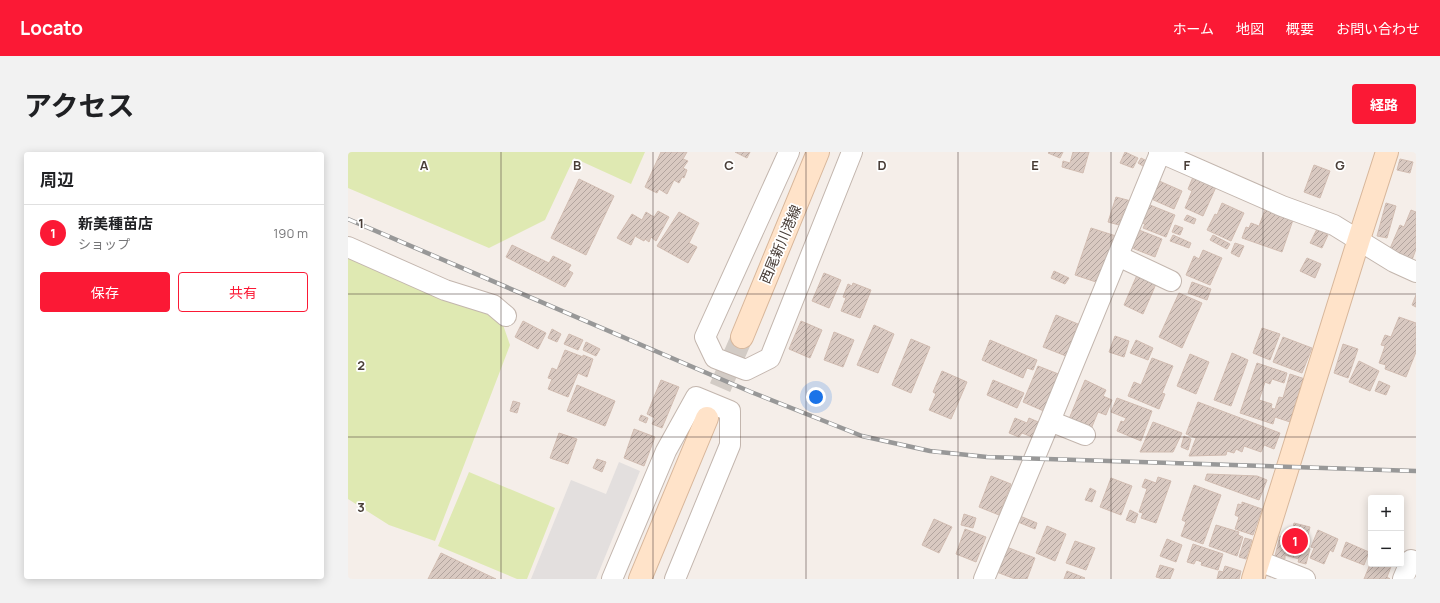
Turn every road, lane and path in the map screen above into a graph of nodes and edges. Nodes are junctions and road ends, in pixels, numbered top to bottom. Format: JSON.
{"nodes":[{"id":1,"x":789,"y":152,"type":"edge"},
{"id":2,"x":818,"y":152,"type":"edge"},
{"id":3,"x":852,"y":152,"type":"edge"},
{"id":4,"x":1159,"y":152,"type":"edge"},
{"id":5,"x":1387,"y":152,"type":"edge"},
{"id":6,"x":1358,"y":239,"type":"junction"},
{"id":7,"x":348,"y":247,"type":"edge"},
{"id":8,"x":1118,"y":256,"type":"junction"},
{"id":9,"x":1416,"y":272,"type":"edge"},
{"id":10,"x":1171,"y":281,"type":"dead end"},
{"id":11,"x":506,"y":316,"type":"dead end"},
{"id":12,"x":742,"y":337,"type":"tunnel mouth"},
{"id":13,"x":707,"y":418,"type":"tunnel mouth"},
{"id":14,"x":1050,"y":421,"type":"junction"},
{"id":15,"x":1085,"y":434,"type":"dead end"},
{"id":16,"x":1416,"y":562,"type":"edge"},
{"id":17,"x":1256,"y":570,"type":"edge"},
{"id":18,"x":612,"y":579,"type":"edge"},
{"id":19,"x":640,"y":579,"type":"edge"},
{"id":20,"x":675,"y":579,"type":"edge"},
{"id":21,"x":984,"y":579,"type":"edge"},
{"id":22,"x":1305,"y":579,"type":"edge"},
{"id":23,"x":1403,"y":579,"type":"edge"}],
"edges":[{"from":1,"to":3,"type":"street"},
{"from":2,"to":12,"type":"street","name":"西尾新川港線"},
{"from":4,"to":6,"type":"street"},
{"from":4,"to":8,"type":"street"},
{"from":5,"to":6,"type":"street"},
{"from":6,"to":9,"type":"street"},
{"from":6,"to":17,"type":"street"},
{"from":7,"to":11,"type":"street"},
{"from":8,"to":10,"type":"street"},
{"from":8,"to":14,"type":"street"},
{"from":13,"to":19,"type":"street"},
{"from":14,"to":15,"type":"street"},
{"from":14,"to":21,"type":"street"},
{"from":16,"to":23,"type":"street"},
{"from":17,"to":22,"type":"street"},
{"from":18,"to":20,"type":"street"}]}
